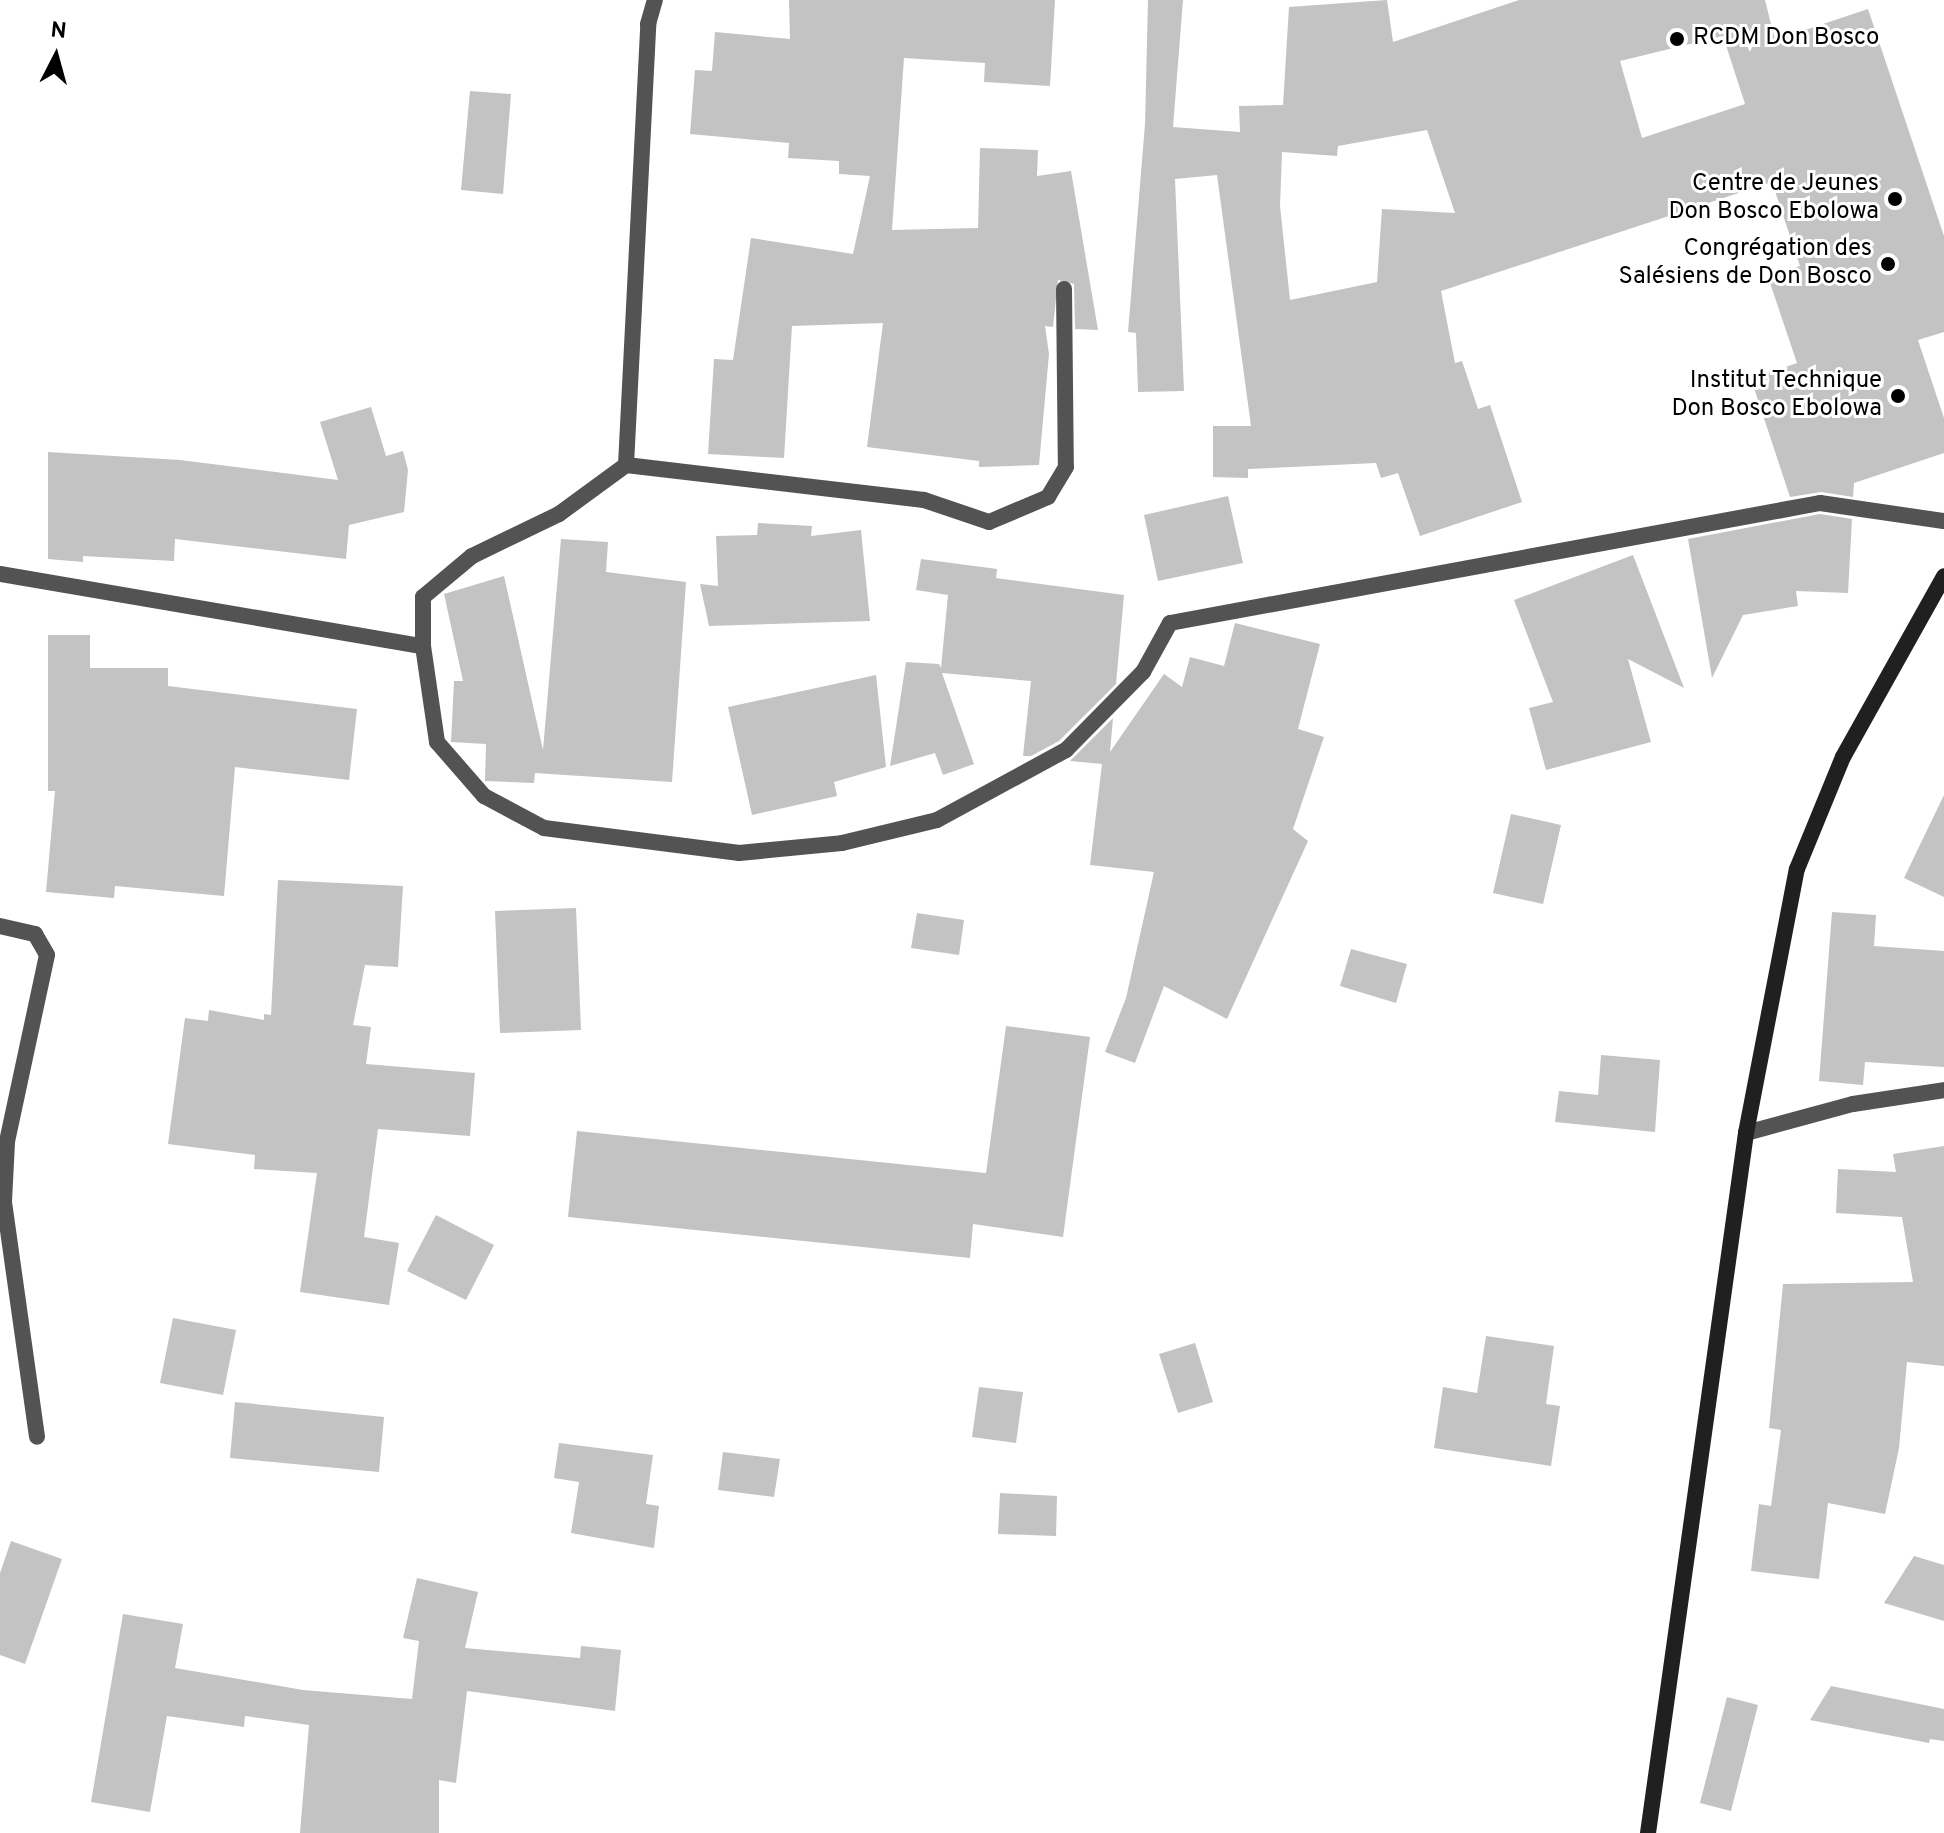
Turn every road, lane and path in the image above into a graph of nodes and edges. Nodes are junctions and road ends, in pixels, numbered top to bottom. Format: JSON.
{"nodes":[{"id":1,"x":655,"y":0,"type":"edge"},
{"id":2,"x":1064,"y":289,"type":"dead end"},
{"id":3,"x":626,"y":465,"type":"junction"},
{"id":4,"x":1944,"y":521,"type":"edge"},
{"id":5,"x":0,"y":574,"type":"edge"},
{"id":6,"x":1944,"y":576,"type":"edge"},
{"id":7,"x":423,"y":646,"type":"junction"},
{"id":8,"x":0,"y":926,"type":"edge"},
{"id":9,"x":1944,"y":1090,"type":"edge"},
{"id":10,"x":1746,"y":1133,"type":"junction"},
{"id":11,"x":37,"y":1437,"type":"dead end"},
{"id":12,"x":1648,"y":1833,"type":"edge"}],
"edges":[{"from":1,"to":3,"type":"street"},
{"from":2,"to":3,"type":"street"},
{"from":3,"to":7,"type":"street"},
{"from":4,"to":7,"type":"street"},
{"from":5,"to":7,"type":"street"},
{"from":6,"to":10,"type":"main road"},
{"from":8,"to":11,"type":"street"},
{"from":9,"to":10,"type":"street"},
{"from":10,"to":12,"type":"main road"}]}
